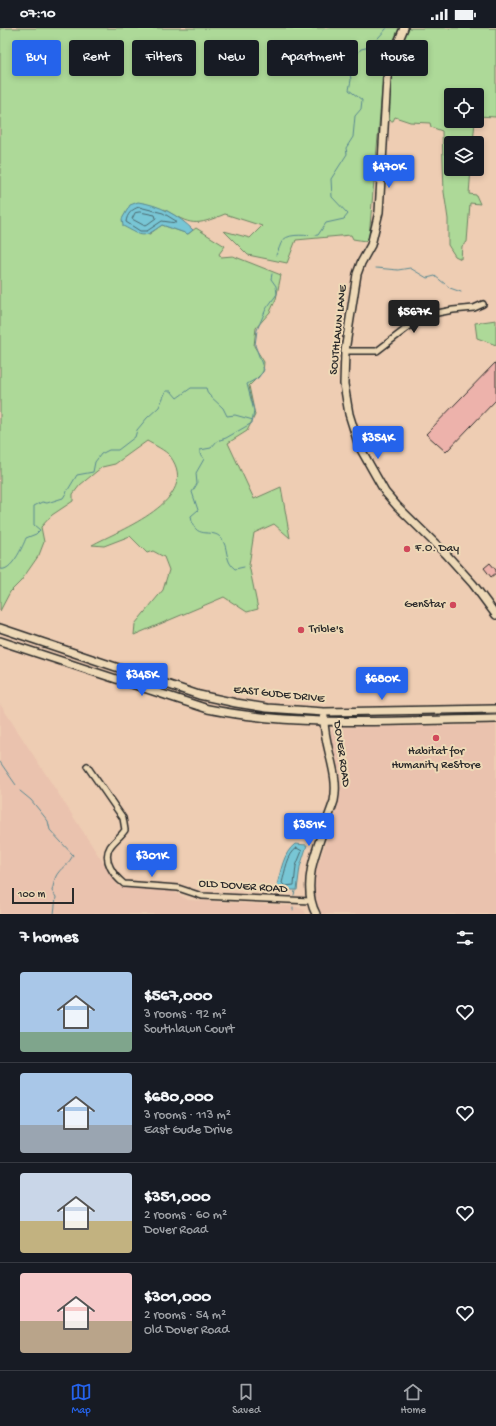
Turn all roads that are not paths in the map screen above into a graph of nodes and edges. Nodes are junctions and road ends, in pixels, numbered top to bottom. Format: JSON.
{"nodes":[{"id":1,"x":404,"y":28,"type":"edge"},
{"id":2,"x":483,"y":304,"type":"dead end"},
{"id":3,"x":345,"y":351,"type":"junction"},
{"id":4,"x":496,"y":615,"type":"edge"},
{"id":5,"x":0,"y":628,"type":"edge"},
{"id":6,"x":0,"y":641,"type":"edge"},
{"id":7,"x":496,"y":709,"type":"edge"},
{"id":8,"x":324,"y":712,"type":"junction"},
{"id":9,"x":496,"y":720,"type":"edge"},
{"id":10,"x":324,"y":722,"type":"junction"},
{"id":11,"x":87,"y":766,"type":"dead end"},
{"id":12,"x":311,"y":901,"type":"junction"},
{"id":13,"x":316,"y":914,"type":"edge"}],
"edges":[{"from":1,"to":3,"type":"main road","name":"SOUTHLAWN LANE"},
{"from":2,"to":3,"type":"street"},
{"from":3,"to":4,"type":"main road","name":"SOUTHLAWN LANE"},
{"from":5,"to":8,"type":"main road","name":"EAST GUDE DRIVE"},
{"from":6,"to":10,"type":"main road","name":"EAST GUDE DRIVE"},
{"from":7,"to":8,"type":"main road","name":"EAST GUDE DRIVE"},
{"from":8,"to":10,"type":"main road","name":"DOVER ROAD"},
{"from":9,"to":10,"type":"main road","name":"EAST GUDE DRIVE"},
{"from":10,"to":12,"type":"main road","name":"DOVER ROAD"},
{"from":11,"to":12,"type":"street","name":"OLD DOVER ROAD"},
{"from":12,"to":13,"type":"main road","name":"DOVER ROAD"}]}
